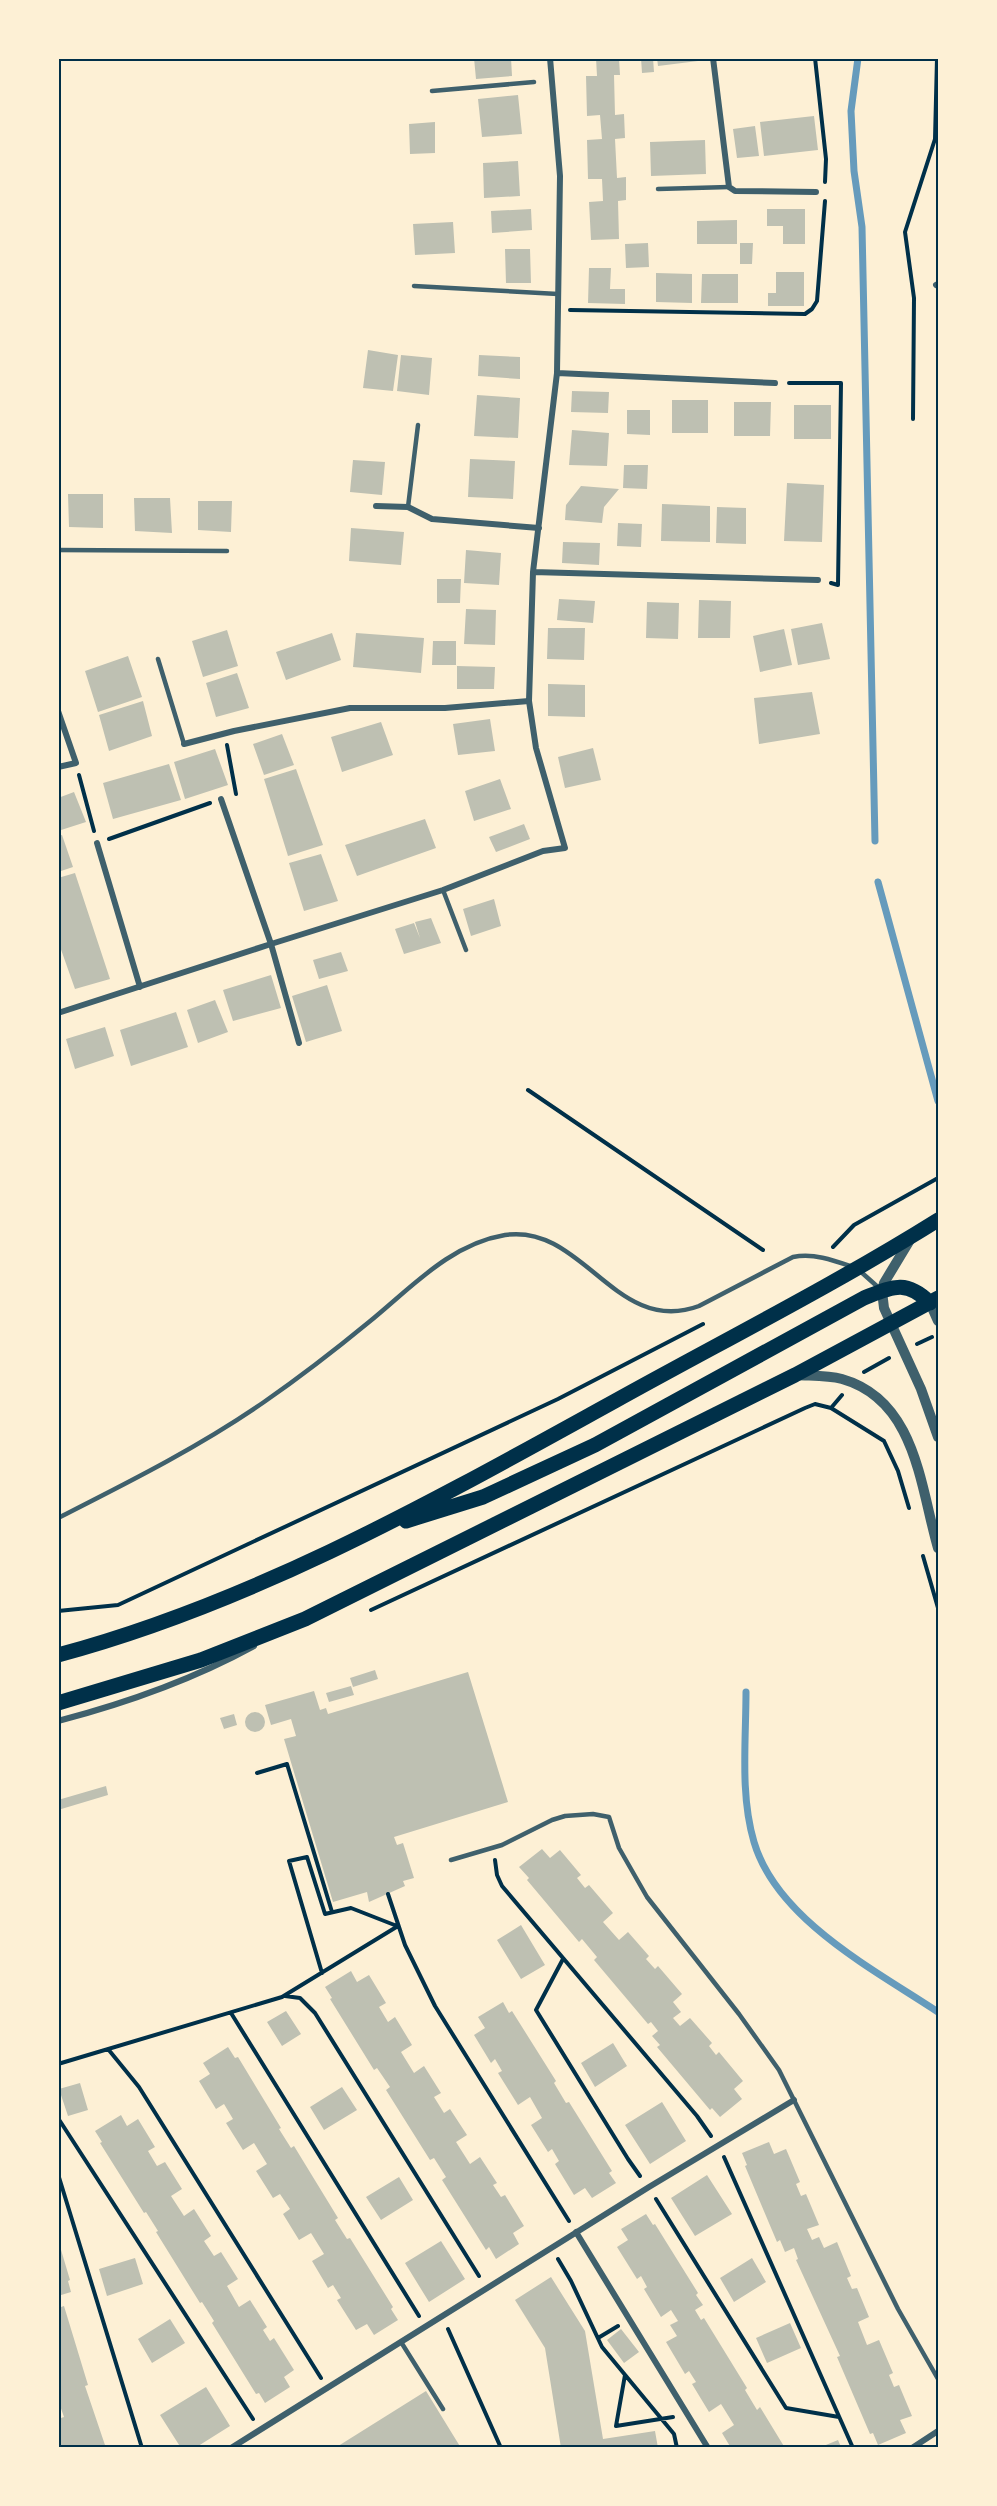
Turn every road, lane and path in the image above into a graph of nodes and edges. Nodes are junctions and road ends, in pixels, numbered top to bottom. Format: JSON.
{"nodes":[{"id":1,"x":550,"y":58,"type":"edge"},
{"id":2,"x":713,"y":58,"type":"edge"},
{"id":3,"x":815,"y":58,"type":"edge"},
{"id":4,"x":937,"y":58,"type":"edge"},
{"id":5,"x":534,"y":82,"type":"dead end"},
{"id":6,"x":432,"y":90,"type":"dead end"},
{"id":7,"x":937,"y":139,"type":"edge"},
{"id":8,"x":729,"y":187,"type":"junction"},
{"id":9,"x":658,"y":189,"type":"dead end"},
{"id":10,"x":816,"y":192,"type":"dead end"},
{"id":11,"x":414,"y":286,"type":"dead end"},
{"id":12,"x":558,"y":294,"type":"junction"},
{"id":13,"x":558,"y":310,"type":"junction"},
{"id":14,"x":557,"y":373,"type":"junction"},
{"id":15,"x":775,"y":383,"type":"joint"},
{"id":16,"x":913,"y":418,"type":"dead end"},
{"id":17,"x":418,"y":425,"type":"dead end"},
{"id":18,"x":376,"y":506,"type":"dead end"},
{"id":19,"x":408,"y":507,"type":"junction"},
{"id":20,"x":539,"y":528,"type":"junction"},
{"id":21,"x":58,"y":550,"type":"edge"},
{"id":22,"x":227,"y":551,"type":"dead end"},
{"id":23,"x":533,"y":572,"type":"junction"},
{"id":24,"x":818,"y":580,"type":"joint"},
{"id":25,"x":158,"y":659,"type":"dead end"},
{"id":26,"x":529,"y":701,"type":"junction"},
{"id":27,"x":58,"y":711,"type":"edge"},
{"id":28,"x":225,"y":733,"type":"junction"},
{"id":29,"x":184,"y":744,"type":"joint"},
{"id":30,"x":75,"y":763,"type":"junction"},
{"id":31,"x":58,"y":767,"type":"edge"},
{"id":32,"x":221,"y":799,"type":"junction"},
{"id":33,"x":97,"y":843,"type":"junction"},
{"id":34,"x":443,"y":890,"type":"junction"},
{"id":35,"x":271,"y":944,"type":"junction"},
{"id":36,"x":466,"y":950,"type":"dead end"},
{"id":37,"x":140,"y":987,"type":"junction"},
{"id":38,"x":58,"y":1014,"type":"edge"},
{"id":39,"x":299,"y":1043,"type":"dead end"},
{"id":40,"x":528,"y":1090,"type":"dead end"},
{"id":41,"x":939,"y":1178,"type":"edge"},
{"id":42,"x":939,"y":1220,"type":"edge"},
{"id":43,"x":914,"y":1235,"type":"junction"},
{"id":44,"x":764,"y":1250,"type":"dead end"},
{"id":45,"x":827,"y":1258,"type":"junction"},
{"id":46,"x":855,"y":1268,"type":"junction"},
{"id":47,"x":882,"y":1291,"type":"junction"},
{"id":48,"x":934,"y":1300,"type":"edge"},
{"id":49,"x":939,"y":1321,"type":"edge"},
{"id":50,"x":703,"y":1324,"type":"dead end"},
{"id":51,"x":891,"y":1325,"type":"junction"},
{"id":52,"x":939,"y":1334,"type":"edge"},
{"id":53,"x":903,"y":1351,"type":"junction"},
{"id":54,"x":795,"y":1376,"type":"junction"},
{"id":55,"x":853,"y":1383,"type":"junction"},
{"id":56,"x":831,"y":1408,"type":"junction"},
{"id":57,"x":939,"y":1437,"type":"edge"},
{"id":58,"x":910,"y":1513,"type":"dead end"},
{"id":59,"x":58,"y":1518,"type":"edge"},
{"id":60,"x":366,"y":1533,"type":"junction"},
{"id":61,"x":920,"y":1545,"type":"dead end"},
{"id":62,"x":939,"y":1548,"type":"edge"},
{"id":63,"x":939,"y":1608,"type":"edge"},
{"id":64,"x":58,"y":1611,"type":"edge"},
{"id":65,"x":370,"y":1611,"type":"dead end"},
{"id":66,"x":305,"y":1619,"type":"junction"},
{"id":67,"x":58,"y":1655,"type":"edge"},
{"id":68,"x":58,"y":1703,"type":"edge"},
{"id":69,"x":58,"y":1721,"type":"edge"},
{"id":70,"x":257,"y":1773,"type":"dead end"},
{"id":71,"x":494,"y":1847,"type":"junction"},
{"id":72,"x":451,"y":1860,"type":"dead end"},
{"id":73,"x":388,"y":1894,"type":"dead end"},
{"id":74,"x":332,"y":1912,"type":"junction"},
{"id":75,"x":398,"y":1926,"type":"junction"},
{"id":76,"x":563,"y":1959,"type":"junction"},
{"id":77,"x":322,"y":1973,"type":"junction"},
{"id":78,"x":282,"y":1996,"type":"junction"},
{"id":79,"x":231,"y":2013,"type":"junction"},
{"id":80,"x":108,"y":2049,"type":"junction"},
{"id":81,"x":58,"y":2064,"type":"edge"},
{"id":82,"x":794,"y":2100,"type":"junction"},
{"id":83,"x":58,"y":2118,"type":"edge"},
{"id":84,"x":719,"y":2147,"type":"junction"},
{"id":85,"x":58,"y":2174,"type":"edge"},
{"id":86,"x":649,"y":2187,"type":"junction"},
{"id":87,"x":576,"y":2232,"type":"junction"},
{"id":88,"x":551,"y":2248,"type":"junction"},
{"id":89,"x":487,"y":2289,"type":"junction"},
{"id":90,"x":442,"y":2317,"type":"junction"},
{"id":91,"x":630,"y":2319,"type":"junction"},
{"id":92,"x":426,"y":2327,"type":"junction"},
{"id":93,"x":598,"y":2338,"type":"junction"},
{"id":94,"x":401,"y":2342,"type":"junction"},
{"id":95,"x":625,"y":2374,"type":"junction"},
{"id":96,"x":939,"y":2379,"type":"edge"},
{"id":97,"x":327,"y":2388,"type":"junction"},
{"id":98,"x":443,"y":2409,"type":"dead end"},
{"id":99,"x":688,"y":2413,"type":"junction"},
{"id":100,"x":838,"y":2416,"type":"junction"},
{"id":101,"x":662,"y":2419,"type":"junction"},
{"id":102,"x":260,"y":2430,"type":"junction"},
{"id":103,"x":939,"y":2431,"type":"edge"},
{"id":104,"x":142,"y":2448,"type":"edge"},
{"id":105,"x":231,"y":2448,"type":"edge"},
{"id":106,"x":501,"y":2448,"type":"edge"},
{"id":107,"x":677,"y":2448,"type":"edge"},
{"id":108,"x":708,"y":2448,"type":"edge"},
{"id":109,"x":852,"y":2448,"type":"edge"},
{"id":110,"x":912,"y":2448,"type":"edge"}],
"edges":[{"from":1,"to":12,"type":"street"},
{"from":2,"to":8,"type":"street"},
{"from":3,"to":13,"type":"path"},
{"from":4,"to":7,"type":"path"},
{"from":5,"to":6,"type":"lane"},
{"from":7,"to":16,"type":"path"},
{"from":8,"to":9,"type":"lane"},
{"from":8,"to":10,"type":"street"},
{"from":11,"to":12,"type":"lane"},
{"from":12,"to":13,"type":"street"},
{"from":13,"to":14,"type":"street"},
{"from":14,"to":15,"type":"street"},
{"from":14,"to":20,"type":"street"},
{"from":15,"to":24,"type":"path"},
{"from":17,"to":19,"type":"lane"},
{"from":18,"to":19,"type":"street"},
{"from":19,"to":20,"type":"street"},
{"from":20,"to":23,"type":"street"},
{"from":21,"to":22,"type":"lane"},
{"from":23,"to":24,"type":"street"},
{"from":23,"to":26,"type":"street"},
{"from":25,"to":29,"type":"lane"},
{"from":26,"to":28,"type":"street"},
{"from":26,"to":34,"type":"street"},
{"from":27,"to":30,"type":"street"},
{"from":28,"to":29,"type":"street"},
{"from":28,"to":32,"type":"path"},
{"from":30,"to":31,"type":"street"},
{"from":30,"to":33,"type":"path"},
{"from":32,"to":33,"type":"path"},
{"from":32,"to":35,"type":"street"},
{"from":33,"to":37,"type":"street"},
{"from":34,"to":35,"type":"street"},
{"from":34,"to":36,"type":"lane"},
{"from":35,"to":37,"type":"street"},
{"from":35,"to":39,"type":"street"},
{"from":37,"to":38,"type":"street"},
{"from":40,"to":44,"type":"path"},
{"from":41,"to":45,"type":"path"},
{"from":42,"to":43,"type":"main road"},
{"from":43,"to":46,"type":"main road"},
{"from":43,"to":47,"type":"street"},
{"from":45,"to":46,"type":"lane"},
{"from":45,"to":59,"type":"lane"},
{"from":46,"to":47,"type":"lane"},
{"from":46,"to":60,"type":"main road"},
{"from":47,"to":48,"type":"main road"},
{"from":47,"to":51,"type":"street"},
{"from":47,"to":60,"type":"main road"},
{"from":48,"to":49,"type":"street"},
{"from":48,"to":51,"type":"main road"},
{"from":50,"to":64,"type":"path"},
{"from":51,"to":53,"type":"street"},
{"from":51,"to":54,"type":"main road"},
{"from":52,"to":53,"type":"path"},
{"from":53,"to":55,"type":"path"},
{"from":53,"to":57,"type":"street"},
{"from":54,"to":55,"type":"street"},
{"from":54,"to":66,"type":"main road"},
{"from":55,"to":56,"type":"path"},
{"from":55,"to":62,"type":"street"},
{"from":56,"to":58,"type":"path"},
{"from":56,"to":65,"type":"path"},
{"from":60,"to":67,"type":"main road"},
{"from":61,"to":63,"type":"path"},
{"from":66,"to":68,"type":"main road"},
{"from":66,"to":69,"type":"street"},
{"from":70,"to":74,"type":"path"},
{"from":71,"to":72,"type":"lane"},
{"from":71,"to":76,"type":"path"},
{"from":71,"to":82,"type":"lane"},
{"from":73,"to":75,"type":"path"},
{"from":74,"to":75,"type":"path"},
{"from":74,"to":77,"type":"path"},
{"from":75,"to":77,"type":"path"},
{"from":75,"to":87,"type":"path"},
{"from":76,"to":84,"type":"path"},
{"from":76,"to":86,"type":"path"},
{"from":77,"to":78,"type":"path"},
{"from":78,"to":79,"type":"path"},
{"from":78,"to":89,"type":"path"},
{"from":79,"to":80,"type":"path"},
{"from":79,"to":92,"type":"path"},
{"from":80,"to":81,"type":"path"},
{"from":80,"to":97,"type":"path"},
{"from":82,"to":84,"type":"street"},
{"from":82,"to":96,"type":"lane"},
{"from":83,"to":102,"type":"path"},
{"from":84,"to":86,"type":"street"},
{"from":84,"to":100,"type":"path"},
{"from":85,"to":104,"type":"path"},
{"from":86,"to":87,"type":"street"},
{"from":86,"to":100,"type":"path"},
{"from":87,"to":88,"type":"street"},
{"from":87,"to":91,"type":"street"},
{"from":88,"to":89,"type":"street"},
{"from":88,"to":93,"type":"path"},
{"from":89,"to":90,"type":"street"},
{"from":90,"to":92,"type":"street"},
{"from":90,"to":106,"type":"path"},
{"from":91,"to":93,"type":"path"},
{"from":91,"to":99,"type":"street"},
{"from":92,"to":94,"type":"street"},
{"from":93,"to":95,"type":"path"},
{"from":94,"to":97,"type":"street"},
{"from":94,"to":98,"type":"lane"},
{"from":95,"to":101,"type":"path"},
{"from":95,"to":101,"type":"path"},
{"from":97,"to":102,"type":"street"},
{"from":99,"to":101,"type":"path"},
{"from":99,"to":108,"type":"street"},
{"from":100,"to":109,"type":"path"},
{"from":101,"to":107,"type":"path"},
{"from":102,"to":105,"type":"street"},
{"from":103,"to":110,"type":"street"}]}
